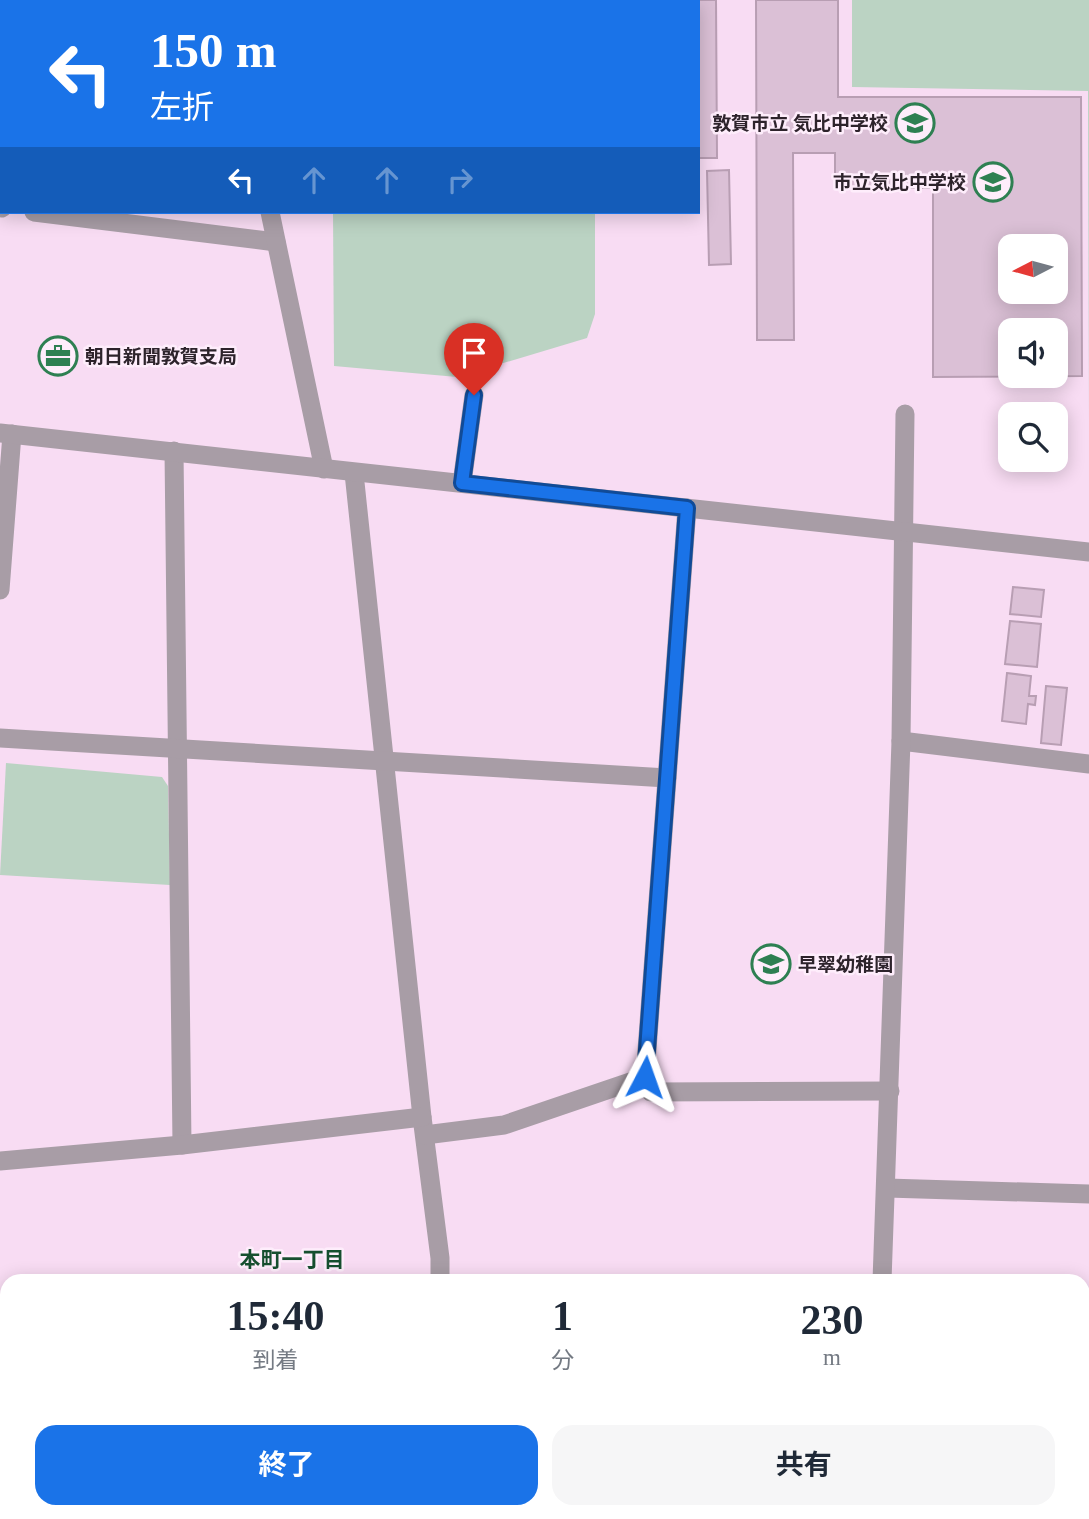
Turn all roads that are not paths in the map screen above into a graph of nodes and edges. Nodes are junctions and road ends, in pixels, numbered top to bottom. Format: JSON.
{"nodes":[{"id":1,"x":50,"y":214,"type":"edge"},
{"id":2,"x":270,"y":214,"type":"edge"},
{"id":3,"x":276,"y":242,"type":"junction"},
{"id":4,"x":474,"y":395,"type":"dead end"},
{"id":5,"x":905,"y":414,"type":"dead end"},
{"id":6,"x":6,"y":434,"type":"edge"},
{"id":7,"x":174,"y":452,"type":"junction"},
{"id":8,"x":324,"y":470,"type":"junction"},
{"id":9,"x":354,"y":473,"type":"junction"},
{"id":10,"x":462,"y":483,"type":"junction"},
{"id":11,"x":687,"y":508,"type":"junction"},
{"id":12,"x":905,"y":533,"type":"junction"},
{"id":13,"x":1089,"y":552,"type":"edge"},
{"id":14,"x":0,"y":590,"type":"edge"},
{"id":15,"x":0,"y":737,"type":"edge"},
{"id":16,"x":901,"y":741,"type":"junction"},
{"id":17,"x":179,"y":750,"type":"junction"},
{"id":18,"x":386,"y":761,"type":"junction"},
{"id":19,"x":1089,"y":764,"type":"edge"},
{"id":20,"x":667,"y":778,"type":"junction"},
{"id":21,"x":645,"y":1077,"type":"junction"},
{"id":22,"x":890,"y":1091,"type":"junction"},
{"id":23,"x":423,"y":1126,"type":"junction"},
{"id":24,"x":181,"y":1145,"type":"junction"},
{"id":25,"x":0,"y":1161,"type":"edge"},
{"id":26,"x":887,"y":1188,"type":"junction"},
{"id":27,"x":1089,"y":1194,"type":"edge"},
{"id":28,"x":440,"y":1274,"type":"edge"},
{"id":29,"x":883,"y":1274,"type":"edge"}],
"edges":[{"from":1,"to":3,"type":"street"},
{"from":2,"to":3,"type":"street"},
{"from":3,"to":8,"type":"street"},
{"from":4,"to":10,"type":"street"},
{"from":5,"to":12,"type":"street"},
{"from":6,"to":7,"type":"street"},
{"from":6,"to":14,"type":"street"},
{"from":7,"to":8,"type":"street"},
{"from":7,"to":17,"type":"street"},
{"from":8,"to":9,"type":"street"},
{"from":9,"to":10,"type":"street"},
{"from":9,"to":18,"type":"street"},
{"from":10,"to":11,"type":"street"},
{"from":11,"to":12,"type":"street"},
{"from":11,"to":20,"type":"street"},
{"from":12,"to":13,"type":"street"},
{"from":12,"to":16,"type":"street"},
{"from":15,"to":17,"type":"street"},
{"from":16,"to":19,"type":"street"},
{"from":16,"to":22,"type":"street"},
{"from":17,"to":18,"type":"street"},
{"from":17,"to":24,"type":"street"},
{"from":18,"to":20,"type":"street"},
{"from":18,"to":23,"type":"street"},
{"from":20,"to":21,"type":"street"},
{"from":21,"to":22,"type":"street"},
{"from":21,"to":23,"type":"street"},
{"from":22,"to":26,"type":"street"},
{"from":23,"to":24,"type":"street"},
{"from":23,"to":28,"type":"street"},
{"from":24,"to":25,"type":"street"},
{"from":26,"to":27,"type":"street"},
{"from":26,"to":29,"type":"street"}]}
